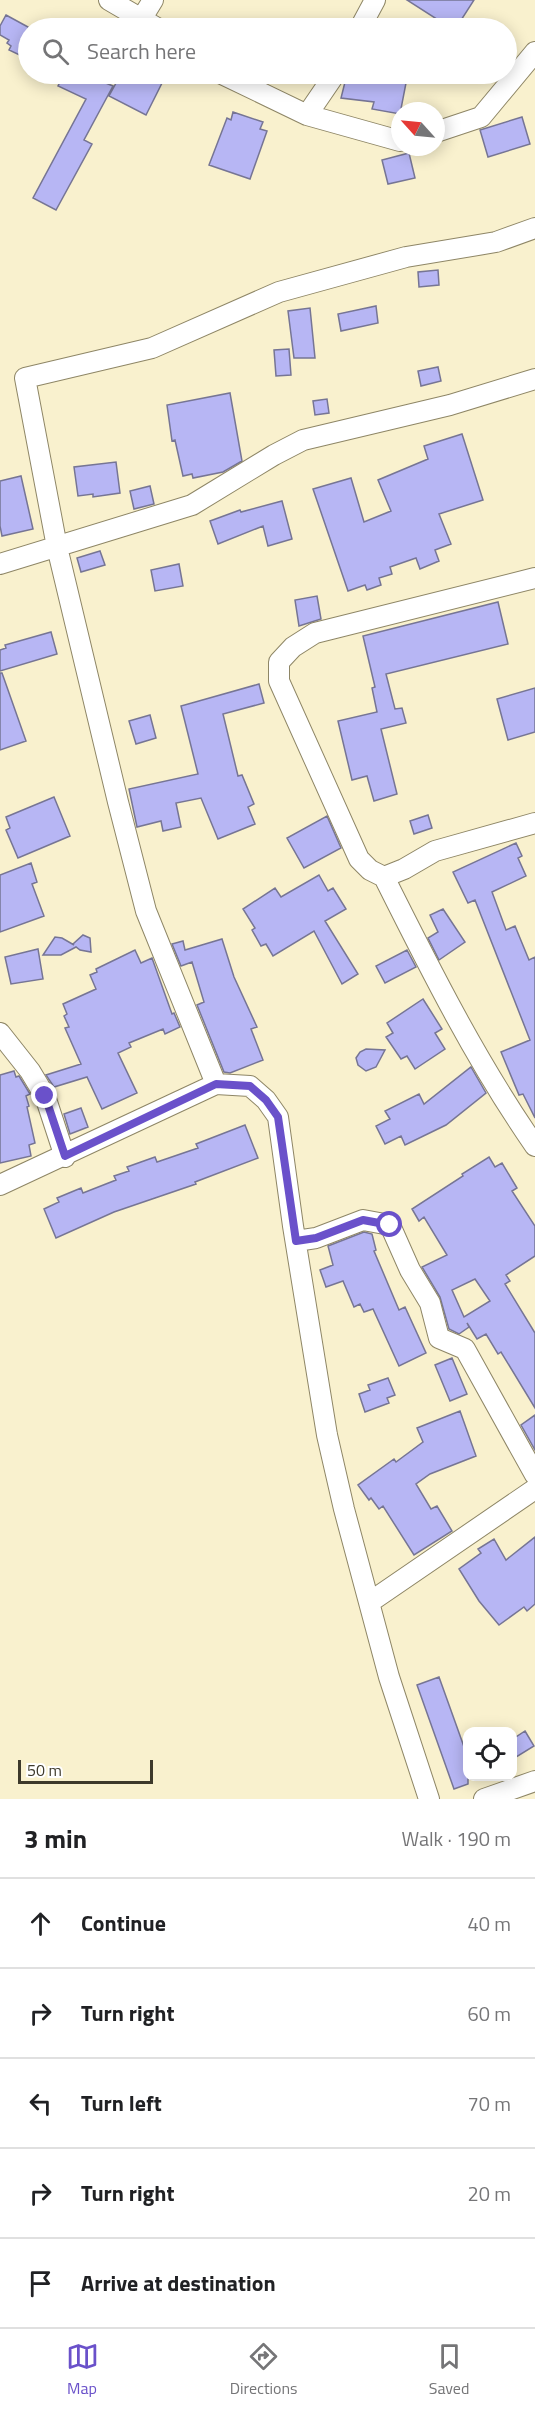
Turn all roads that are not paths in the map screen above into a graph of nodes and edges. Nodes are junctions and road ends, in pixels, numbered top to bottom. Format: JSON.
{"nodes":[{"id":1,"x":109,"y":0,"type":"edge"},
{"id":2,"x":153,"y":0,"type":"edge"},
{"id":3,"x":375,"y":0,"type":"edge"},
{"id":4,"x":141,"y":18,"type":"edge"},
{"id":5,"x":151,"y":18,"type":"edge"},
{"id":6,"x":365,"y":18,"type":"edge"},
{"id":7,"x":535,"y":52,"type":"edge"},
{"id":8,"x":517,"y":74,"type":"edge"},
{"id":9,"x":243,"y":84,"type":"edge"},
{"id":10,"x":328,"y":84,"type":"edge"},
{"id":11,"x":508,"y":84,"type":"edge"},
{"id":12,"x":307,"y":115,"type":"junction"},
{"id":13,"x":445,"y":129,"type":"edge"},
{"id":14,"x":391,"y":138,"type":"edge"},
{"id":15,"x":535,"y":228,"type":"edge"},
{"id":16,"x":535,"y":379,"type":"edge"},
{"id":17,"x":57,"y":547,"type":"junction"},
{"id":18,"x":0,"y":564,"type":"edge"},
{"id":19,"x":535,"y":578,"type":"edge"},
{"id":20,"x":535,"y":823,"type":"edge"},
{"id":21,"x":384,"y":877,"type":"junction"},
{"id":22,"x":0,"y":1032,"type":"edge"},
{"id":23,"x":216,"y":1084,"type":"junction"},
{"id":24,"x":535,"y":1146,"type":"edge"},
{"id":25,"x":65,"y":1156,"type":"junction"},
{"id":26,"x":0,"y":1185,"type":"edge"},
{"id":27,"x":296,"y":1241,"type":"junction"},
{"id":28,"x":535,"y":1475,"type":"edge"},
{"id":29,"x":535,"y":1489,"type":"edge"},
{"id":30,"x":370,"y":1602,"type":"junction"},
{"id":31,"x":535,"y":1781,"type":"edge"},
{"id":32,"x":429,"y":1799,"type":"edge"},
{"id":33,"x":484,"y":1799,"type":"edge"}],
"edges":[{"from":1,"to":4,"type":"street"},
{"from":2,"to":5,"type":"street"},
{"from":3,"to":6,"type":"street"},
{"from":7,"to":8,"type":"street"},
{"from":9,"to":12,"type":"street"},
{"from":10,"to":12,"type":"street"},
{"from":11,"to":13,"type":"street"},
{"from":12,"to":14,"type":"street"},
{"from":15,"to":17,"type":"street"},
{"from":16,"to":17,"type":"street"},
{"from":17,"to":18,"type":"street"},
{"from":17,"to":23,"type":"street"},
{"from":19,"to":21,"type":"street"},
{"from":20,"to":21,"type":"street"},
{"from":21,"to":24,"type":"street"},
{"from":22,"to":25,"type":"street"},
{"from":23,"to":25,"type":"street"},
{"from":23,"to":27,"type":"street"},
{"from":25,"to":26,"type":"street"},
{"from":27,"to":28,"type":"street"},
{"from":27,"to":30,"type":"street"},
{"from":29,"to":30,"type":"street"},
{"from":30,"to":32,"type":"street"},
{"from":31,"to":33,"type":"street"}]}
